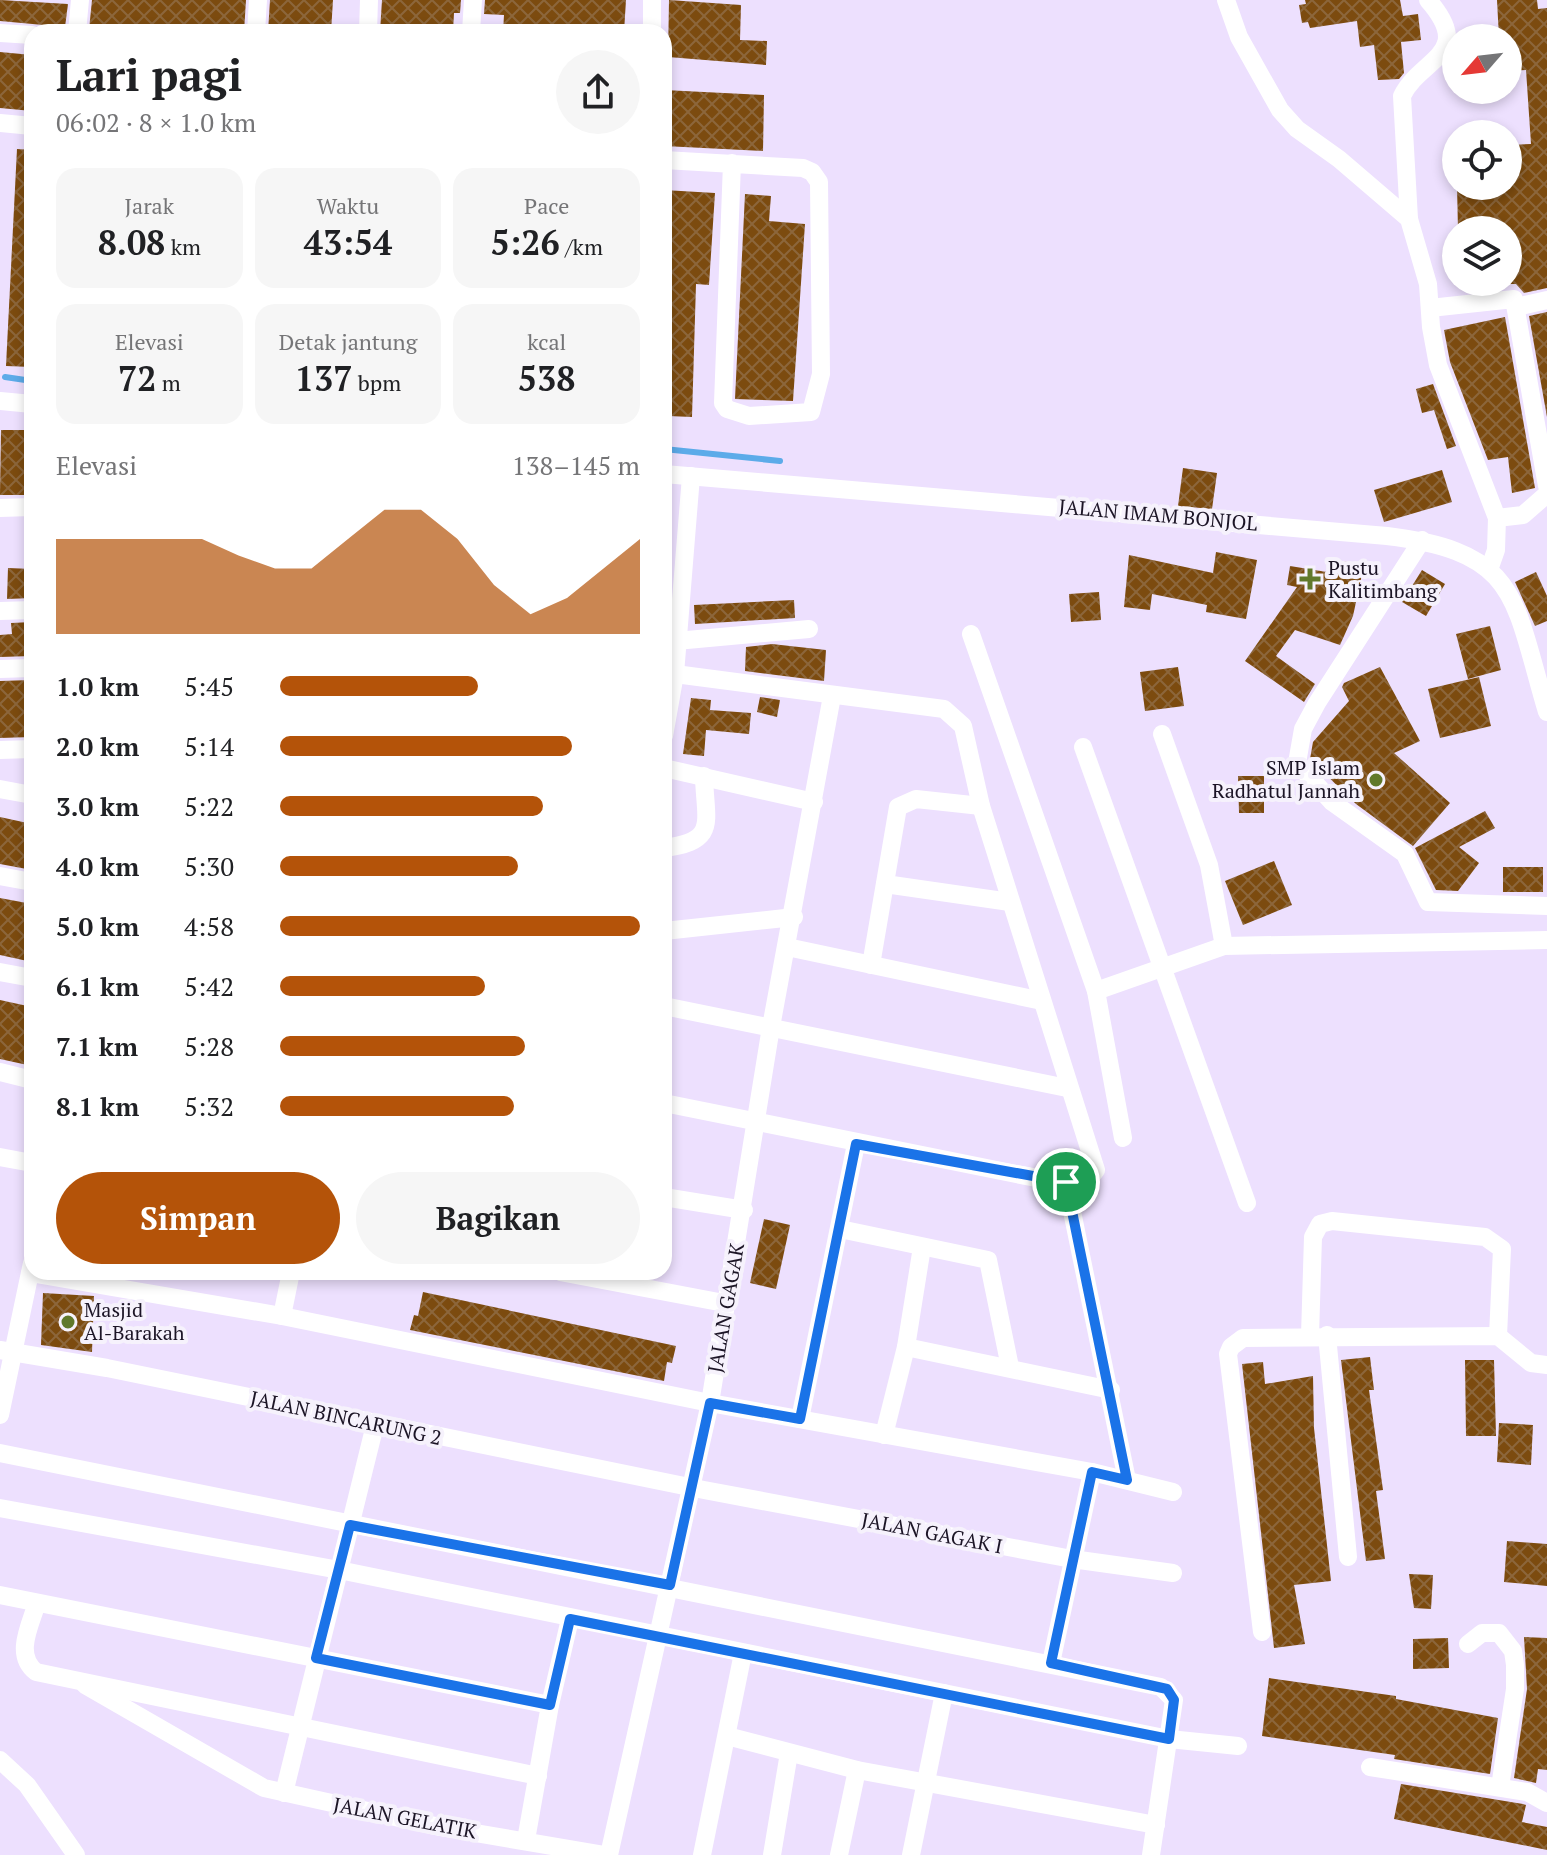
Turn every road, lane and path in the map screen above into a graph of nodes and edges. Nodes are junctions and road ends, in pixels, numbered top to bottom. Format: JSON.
{"nodes":[{"id":1,"x":80,"y":0,"type":"edge"},
{"id":2,"x":258,"y":0,"type":"edge"},
{"id":3,"x":369,"y":0,"type":"edge"},
{"id":4,"x":473,"y":0,"type":"edge"},
{"id":5,"x":652,"y":0,"type":"edge"},
{"id":6,"x":1226,"y":0,"type":"edge"},
{"id":7,"x":1428,"y":0,"type":"edge"},
{"id":8,"x":78,"y":24,"type":"edge"},
{"id":9,"x":256,"y":24,"type":"edge"},
{"id":10,"x":368,"y":24,"type":"edge"},
{"id":11,"x":472,"y":24,"type":"edge"},
{"id":12,"x":652,"y":24,"type":"edge"},
{"id":13,"x":0,"y":33,"type":"edge"},
{"id":14,"x":24,"y":34,"type":"edge"},
{"id":15,"x":0,"y":123,"type":"edge"},
{"id":16,"x":24,"y":125,"type":"edge"},
{"id":17,"x":672,"y":160,"type":"edge"},
{"id":18,"x":732,"y":163,"type":"junction"},
{"id":19,"x":1409,"y":219,"type":"junction"},
{"id":20,"x":1547,"y":300,"type":"edge"},
{"id":21,"x":1515,"y":303,"type":"junction"},
{"id":22,"x":1430,"y":308,"type":"junction"},
{"id":23,"x":0,"y":401,"type":"edge"},
{"id":24,"x":24,"y":403,"type":"edge"},
{"id":25,"x":672,"y":475,"type":"edge"},
{"id":26,"x":691,"y":476,"type":"junction"},
{"id":27,"x":1547,"y":486,"type":"edge"},
{"id":28,"x":1547,"y":494,"type":"edge"},
{"id":29,"x":24,"y":507,"type":"edge"},
{"id":30,"x":0,"y":508,"type":"edge"},
{"id":31,"x":1497,"y":520,"type":"junction"},
{"id":32,"x":1422,"y":540,"type":"junction"},
{"id":33,"x":1493,"y":559,"type":"junction"},
{"id":34,"x":24,"y":610,"type":"edge"},
{"id":35,"x":0,"y":611,"type":"edge"},
{"id":36,"x":809,"y":629,"type":"dead end"},
{"id":37,"x":971,"y":634,"type":"dead end"},
{"id":38,"x":676,"y":641,"type":"junction"},
{"id":39,"x":24,"y":668,"type":"edge"},
{"id":40,"x":0,"y":669,"type":"edge"},
{"id":41,"x":675,"y":674,"type":"junction"},
{"id":42,"x":672,"y":691,"type":"edge"},
{"id":43,"x":832,"y":696,"type":"junction"},
{"id":44,"x":1547,"y":712,"type":"edge"},
{"id":45,"x":1162,"y":734,"type":"dead end"},
{"id":46,"x":1083,"y":747,"type":"dead end"},
{"id":47,"x":24,"y":749,"type":"edge"},
{"id":48,"x":0,"y":750,"type":"edge"},
{"id":49,"x":672,"y":770,"type":"edge"},
{"id":50,"x":704,"y":776,"type":"junction"},
{"id":51,"x":0,"y":789,"type":"edge"},
{"id":52,"x":24,"y":794,"type":"edge"},
{"id":53,"x":814,"y":802,"type":"junction"},
{"id":54,"x":981,"y":806,"type":"junction"},
{"id":55,"x":672,"y":847,"type":"edge"},
{"id":56,"x":0,"y":876,"type":"edge"},
{"id":57,"x":24,"y":880,"type":"edge"},
{"id":58,"x":885,"y":884,"type":"junction"},
{"id":59,"x":1010,"y":902,"type":"junction"},
{"id":60,"x":1547,"y":906,"type":"edge"},
{"id":61,"x":794,"y":917,"type":"junction"},
{"id":62,"x":672,"y":930,"type":"edge"},
{"id":63,"x":1547,"y":940,"type":"edge"},
{"id":64,"x":1224,"y":946,"type":"junction"},
{"id":65,"x":787,"y":947,"type":"junction"},
{"id":66,"x":871,"y":965,"type":"junction"},
{"id":67,"x":1160,"y":968,"type":"junction"},
{"id":68,"x":0,"y":972,"type":"edge"},
{"id":69,"x":24,"y":976,"type":"edge"},
{"id":70,"x":1096,"y":991,"type":"junction"},
{"id":71,"x":1042,"y":1001,"type":"junction"},
{"id":72,"x":672,"y":1008,"type":"edge"},
{"id":73,"x":771,"y":1027,"type":"junction"},
{"id":74,"x":0,"y":1072,"type":"edge"},
{"id":75,"x":24,"y":1078,"type":"edge"},
{"id":76,"x":1067,"y":1088,"type":"junction"},
{"id":77,"x":672,"y":1105,"type":"edge"},
{"id":78,"x":756,"y":1121,"type":"junction"},
{"id":79,"x":1123,"y":1138,"type":"dead end"},
{"id":80,"x":856,"y":1144,"type":"junction"},
{"id":81,"x":0,"y":1157,"type":"edge"},
{"id":82,"x":24,"y":1162,"type":"edge"},
{"id":83,"x":1066,"y":1182,"type":"junction"},
{"id":84,"x":672,"y":1198,"type":"edge"},
{"id":85,"x":1247,"y":1203,"type":"dead end"},
{"id":86,"x":744,"y":1210,"type":"junction"},
{"id":87,"x":840,"y":1229,"type":"junction"},
{"id":88,"x":922,"y":1247,"type":"junction"},
{"id":89,"x":28,"y":1280,"type":"edge"},
{"id":90,"x":94,"y":1280,"type":"edge"},
{"id":91,"x":289,"y":1280,"type":"edge"},
{"id":92,"x":602,"y":1280,"type":"edge"},
{"id":93,"x":724,"y":1303,"type":"junction"},
{"id":94,"x":282,"y":1316,"type":"junction"},
{"id":95,"x":1318,"y":1336,"type":"junction"},
{"id":96,"x":1498,"y":1336,"type":"junction"},
{"id":97,"x":906,"y":1347,"type":"junction"},
{"id":98,"x":7,"y":1352,"type":"edge"},
{"id":99,"x":1547,"y":1365,"type":"edge"},
{"id":100,"x":1010,"y":1367,"type":"junction"},
{"id":101,"x":1111,"y":1390,"type":"junction"},
{"id":102,"x":710,"y":1403,"type":"junction"},
{"id":103,"x":0,"y":1415,"type":"edge"},
{"id":104,"x":800,"y":1419,"type":"junction"},
{"id":105,"x":375,"y":1425,"type":"junction"},
{"id":106,"x":884,"y":1435,"type":"junction"},
{"id":107,"x":0,"y":1453,"type":"edge"},
{"id":108,"x":1092,"y":1472,"type":"junction"},
{"id":109,"x":1127,"y":1480,"type":"junction"},
{"id":110,"x":692,"y":1487,"type":"junction"},
{"id":111,"x":1173,"y":1492,"type":"dead end"},
{"id":112,"x":0,"y":1508,"type":"edge"},
{"id":113,"x":350,"y":1525,"type":"junction"},
{"id":114,"x":1348,"y":1557,"type":"dead end"},
{"id":115,"x":1072,"y":1559,"type":"junction"},
{"id":116,"x":339,"y":1570,"type":"junction"},
{"id":117,"x":1173,"y":1573,"type":"dead end"},
{"id":118,"x":670,"y":1585,"type":"junction"},
{"id":119,"x":0,"y":1595,"type":"edge"},
{"id":120,"x":37,"y":1603,"type":"junction"},
{"id":121,"x":570,"y":1619,"type":"junction"},
{"id":122,"x":1262,"y":1632,"type":"dead end"},
{"id":123,"x":661,"y":1636,"type":"junction"},
{"id":124,"x":1468,"y":1644,"type":"dead end"},
{"id":125,"x":743,"y":1653,"type":"junction"},
{"id":126,"x":316,"y":1658,"type":"junction"},
{"id":127,"x":1051,"y":1663,"type":"junction"},
{"id":128,"x":73,"y":1678,"type":"junction"},
{"id":129,"x":944,"y":1693,"type":"junction"},
{"id":130,"x":550,"y":1705,"type":"junction"},
{"id":131,"x":303,"y":1725,"type":"junction"},
{"id":132,"x":727,"y":1736,"type":"junction"},
{"id":133,"x":1169,"y":1739,"type":"junction"},
{"id":134,"x":1238,"y":1746,"type":"dead end"},
{"id":135,"x":789,"y":1753,"type":"junction"},
{"id":136,"x":0,"y":1760,"type":"edge"},
{"id":137,"x":1370,"y":1767,"type":"dead end"},
{"id":138,"x":857,"y":1770,"type":"junction"},
{"id":139,"x":538,"y":1776,"type":"junction"},
{"id":140,"x":926,"y":1780,"type":"junction"},
{"id":141,"x":1500,"y":1787,"type":"junction"},
{"id":142,"x":284,"y":1793,"type":"junction"},
{"id":143,"x":1547,"y":1803,"type":"edge"},
{"id":144,"x":1156,"y":1825,"type":"junction"},
{"id":145,"x":526,"y":1840,"type":"junction"},
{"id":146,"x":76,"y":1855,"type":"edge"},
{"id":147,"x":607,"y":1855,"type":"edge"},
{"id":148,"x":702,"y":1855,"type":"edge"},
{"id":149,"x":772,"y":1855,"type":"edge"},
{"id":150,"x":839,"y":1855,"type":"edge"},
{"id":151,"x":911,"y":1855,"type":"edge"},
{"id":152,"x":1151,"y":1855,"type":"edge"}],
"edges":[{"from":1,"to":8,"type":"street"},
{"from":2,"to":9,"type":"street"},
{"from":3,"to":10,"type":"street"},
{"from":4,"to":11,"type":"street"},
{"from":5,"to":12,"type":"street"},
{"from":6,"to":19,"type":"street"},
{"from":7,"to":19,"type":"street"},
{"from":13,"to":14,"type":"street"},
{"from":15,"to":16,"type":"street"},
{"from":17,"to":18,"type":"street"},
{"from":18,"to":18,"type":"street"},
{"from":19,"to":22,"type":"street"},
{"from":20,"to":21,"type":"street"},
{"from":21,"to":22,"type":"street"},
{"from":21,"to":27,"type":"street"},
{"from":22,"to":31,"type":"street"},
{"from":23,"to":24,"type":"street"},
{"from":25,"to":26,"type":"street","name":"JALAN IMAM BONJOL"},
{"from":26,"to":32,"type":"street","name":"JALAN IMAM BONJOL"},
{"from":26,"to":38,"type":"street"},
{"from":28,"to":31,"type":"street"},
{"from":29,"to":30,"type":"street"},
{"from":31,"to":33,"type":"street"},
{"from":32,"to":33,"type":"street","name":"JALAN IMAM BONJOL"},
{"from":32,"to":60,"type":"street"},
{"from":33,"to":44,"type":"street"},
{"from":34,"to":35,"type":"street"},
{"from":36,"to":38,"type":"street"},
{"from":37,"to":70,"type":"street"},
{"from":38,"to":41,"type":"street"},
{"from":39,"to":40,"type":"street"},
{"from":41,"to":42,"type":"street"},
{"from":41,"to":43,"type":"street"},
{"from":43,"to":53,"type":"street","name":"JALAN GAGAK"},
{"from":43,"to":54,"type":"street"},
{"from":45,"to":64,"type":"street"},
{"from":46,"to":67,"type":"street"},
{"from":47,"to":48,"type":"street"},
{"from":49,"to":50,"type":"street"},
{"from":50,"to":53,"type":"street"},
{"from":50,"to":55,"type":"street"},
{"from":51,"to":52,"type":"street"},
{"from":53,"to":61,"type":"street","name":"JALAN GAGAK"},
{"from":54,"to":58,"type":"street"},
{"from":54,"to":59,"type":"street"},
{"from":56,"to":57,"type":"street"},
{"from":58,"to":59,"type":"street"},
{"from":58,"to":66,"type":"street"},
{"from":59,"to":71,"type":"street"},
{"from":61,"to":62,"type":"street"},
{"from":61,"to":65,"type":"street","name":"JALAN GAGAK"},
{"from":63,"to":64,"type":"street"},
{"from":64,"to":67,"type":"street"},
{"from":65,"to":66,"type":"street"},
{"from":65,"to":73,"type":"street","name":"JALAN GAGAK"},
{"from":66,"to":71,"type":"street"},
{"from":67,"to":70,"type":"street"},
{"from":67,"to":85,"type":"street"},
{"from":68,"to":69,"type":"street"},
{"from":70,"to":79,"type":"street"},
{"from":71,"to":76,"type":"street"},
{"from":72,"to":73,"type":"street"},
{"from":73,"to":76,"type":"street"},
{"from":73,"to":78,"type":"street","name":"JALAN GAGAK"},
{"from":74,"to":75,"type":"street"},
{"from":76,"to":83,"type":"street"},
{"from":77,"to":78,"type":"street"},
{"from":78,"to":80,"type":"street"},
{"from":78,"to":86,"type":"street","name":"JALAN GAGAK"},
{"from":80,"to":83,"type":"street"},
{"from":80,"to":87,"type":"street"},
{"from":81,"to":82,"type":"street"},
{"from":83,"to":101,"type":"street"},
{"from":84,"to":86,"type":"street"},
{"from":86,"to":93,"type":"street","name":"JALAN GAGAK"},
{"from":87,"to":88,"type":"street"},
{"from":87,"to":104,"type":"street"},
{"from":88,"to":97,"type":"street"},
{"from":88,"to":100,"type":"street"},
{"from":89,"to":98,"type":"street"},
{"from":90,"to":94,"type":"street"},
{"from":91,"to":94,"type":"street"},
{"from":92,"to":93,"type":"street"},
{"from":93,"to":102,"type":"street","name":"JALAN GAGAK"},
{"from":94,"to":102,"type":"street"},
{"from":95,"to":96,"type":"street"},
{"from":95,"to":96,"type":"street"},
{"from":95,"to":114,"type":"street"},
{"from":95,"to":122,"type":"street"},
{"from":96,"to":99,"type":"street"},
{"from":97,"to":100,"type":"street"},
{"from":97,"to":106,"type":"street"},
{"from":98,"to":103,"type":"street"},
{"from":98,"to":105,"type":"street","name":"JALAN BINCARUNG 2"},
{"from":100,"to":101,"type":"street"},
{"from":101,"to":109,"type":"street"},
{"from":102,"to":104,"type":"street"},
{"from":102,"to":110,"type":"street","name":"JALAN GAGAK"},
{"from":104,"to":106,"type":"street"},
{"from":105,"to":110,"type":"street","name":"JALAN BINCARUNG 2"},
{"from":105,"to":113,"type":"street"},
{"from":106,"to":108,"type":"street"},
{"from":107,"to":113,"type":"street"},
{"from":108,"to":109,"type":"street"},
{"from":108,"to":115,"type":"street"},
{"from":109,"to":111,"type":"street"},
{"from":110,"to":115,"type":"street","name":"JALAN GAGAK I"},
{"from":110,"to":118,"type":"street","name":"JALAN GAGAK"},
{"from":112,"to":116,"type":"street"},
{"from":113,"to":116,"type":"street"},
{"from":113,"to":118,"type":"street"},
{"from":115,"to":117,"type":"street","name":"JALAN GAGAK I"},
{"from":115,"to":127,"type":"street"},
{"from":116,"to":121,"type":"street"},
{"from":116,"to":126,"type":"street"},
{"from":118,"to":123,"type":"street","name":"JALAN GAGAK"},
{"from":118,"to":127,"type":"street"},
{"from":119,"to":120,"type":"street"},
{"from":120,"to":126,"type":"street"},
{"from":120,"to":128,"type":"street"},
{"from":121,"to":123,"type":"street"},
{"from":121,"to":130,"type":"street"},
{"from":123,"to":125,"type":"street"},
{"from":123,"to":147,"type":"street"},
{"from":124,"to":141,"type":"street"},
{"from":125,"to":129,"type":"street"},
{"from":125,"to":132,"type":"street"},
{"from":126,"to":130,"type":"street"},
{"from":126,"to":131,"type":"street"},
{"from":127,"to":133,"type":"street"},
{"from":128,"to":131,"type":"street"},
{"from":128,"to":142,"type":"street","name":"JALAN GELATIK"},
{"from":129,"to":133,"type":"street"},
{"from":129,"to":140,"type":"street"},
{"from":130,"to":139,"type":"street"},
{"from":131,"to":139,"type":"street"},
{"from":131,"to":142,"type":"street"},
{"from":132,"to":135,"type":"street"},
{"from":132,"to":148,"type":"street"},
{"from":133,"to":134,"type":"street"},
{"from":133,"to":144,"type":"street"},
{"from":135,"to":138,"type":"street"},
{"from":135,"to":149,"type":"street"},
{"from":136,"to":146,"type":"street"},
{"from":137,"to":141,"type":"street"},
{"from":138,"to":140,"type":"street"},
{"from":138,"to":150,"type":"street"},
{"from":139,"to":145,"type":"street"},
{"from":140,"to":144,"type":"street"},
{"from":140,"to":151,"type":"street"},
{"from":141,"to":143,"type":"street"},
{"from":142,"to":145,"type":"street","name":"JALAN GELATIK"},
{"from":144,"to":152,"type":"street"},
{"from":145,"to":147,"type":"street","name":"JALAN GELATIK"}]}
